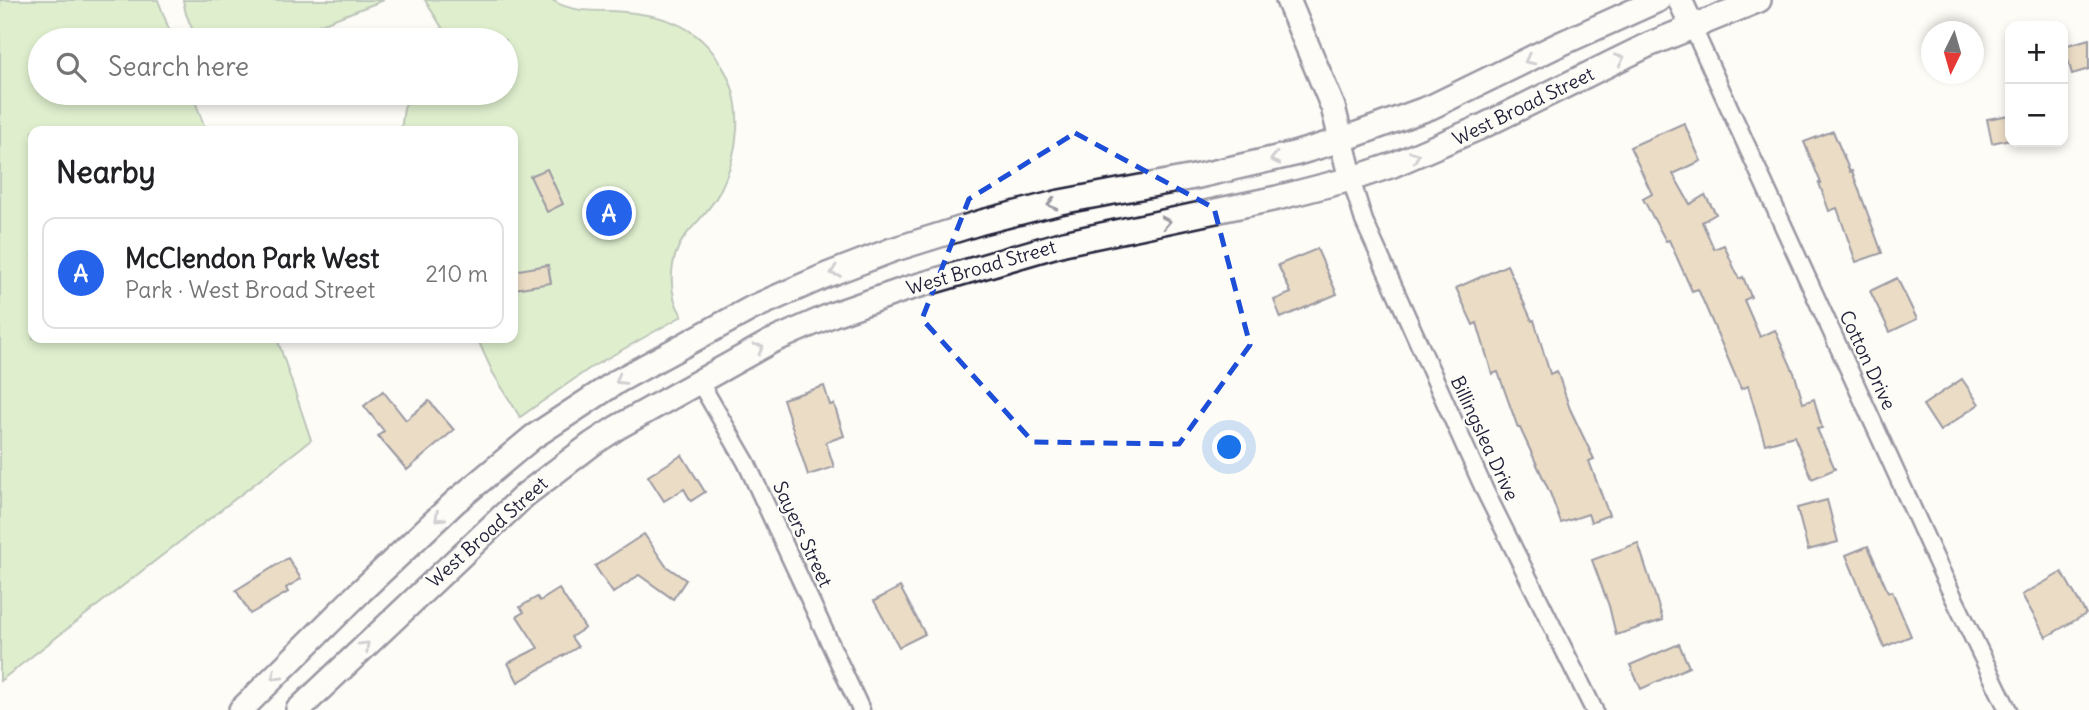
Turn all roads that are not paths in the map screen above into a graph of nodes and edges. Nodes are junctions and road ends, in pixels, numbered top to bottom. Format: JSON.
{"nodes":[{"id":1,"x":1289,"y":0,"type":"edge"},
{"id":2,"x":1658,"y":0,"type":"edge"},
{"id":3,"x":1680,"y":0,"type":"edge"},
{"id":4,"x":1759,"y":0,"type":"edge"},
{"id":5,"x":1692,"y":26,"type":"junction"},
{"id":6,"x":1341,"y":141,"type":"junction"},
{"id":7,"x":1350,"y":179,"type":"junction"},
{"id":8,"x":679,"y":346,"type":"junction"},
{"id":9,"x":699,"y":381,"type":"junction"},
{"id":10,"x":241,"y":710,"type":"edge"},
{"id":11,"x":298,"y":710,"type":"edge"},
{"id":12,"x":861,"y":710,"type":"edge"},
{"id":13,"x":1594,"y":710,"type":"edge"},
{"id":14,"x":2008,"y":710,"type":"edge"}],
"edges":[{"from":1,"to":6,"type":"main road"},
{"from":2,"to":6,"type":"main road","name":"West Broad Street","one_way":true},
{"from":3,"to":5,"type":"main road"},
{"from":4,"to":5,"type":"main road","name":"West Broad Street"},
{"from":7,"to":5,"type":"main road","name":"West Broad Street","one_way":true},
{"from":5,"to":14,"type":"street","name":"Cotton Drive"},
{"from":6,"to":7,"type":"main road"},
{"from":6,"to":8,"type":"main road","name":"West Broad Street","one_way":true},
{"from":9,"to":7,"type":"main road","name":"West Broad Street","one_way":true},
{"from":7,"to":13,"type":"street","name":"Billingslea Drive"},
{"from":8,"to":9,"type":"main road"},
{"from":8,"to":10,"type":"main road","name":"West Broad Street","one_way":true},
{"from":11,"to":9,"type":"main road","name":"West Broad Street","one_way":true},
{"from":9,"to":12,"type":"street","name":"Sayers Street"}]}
